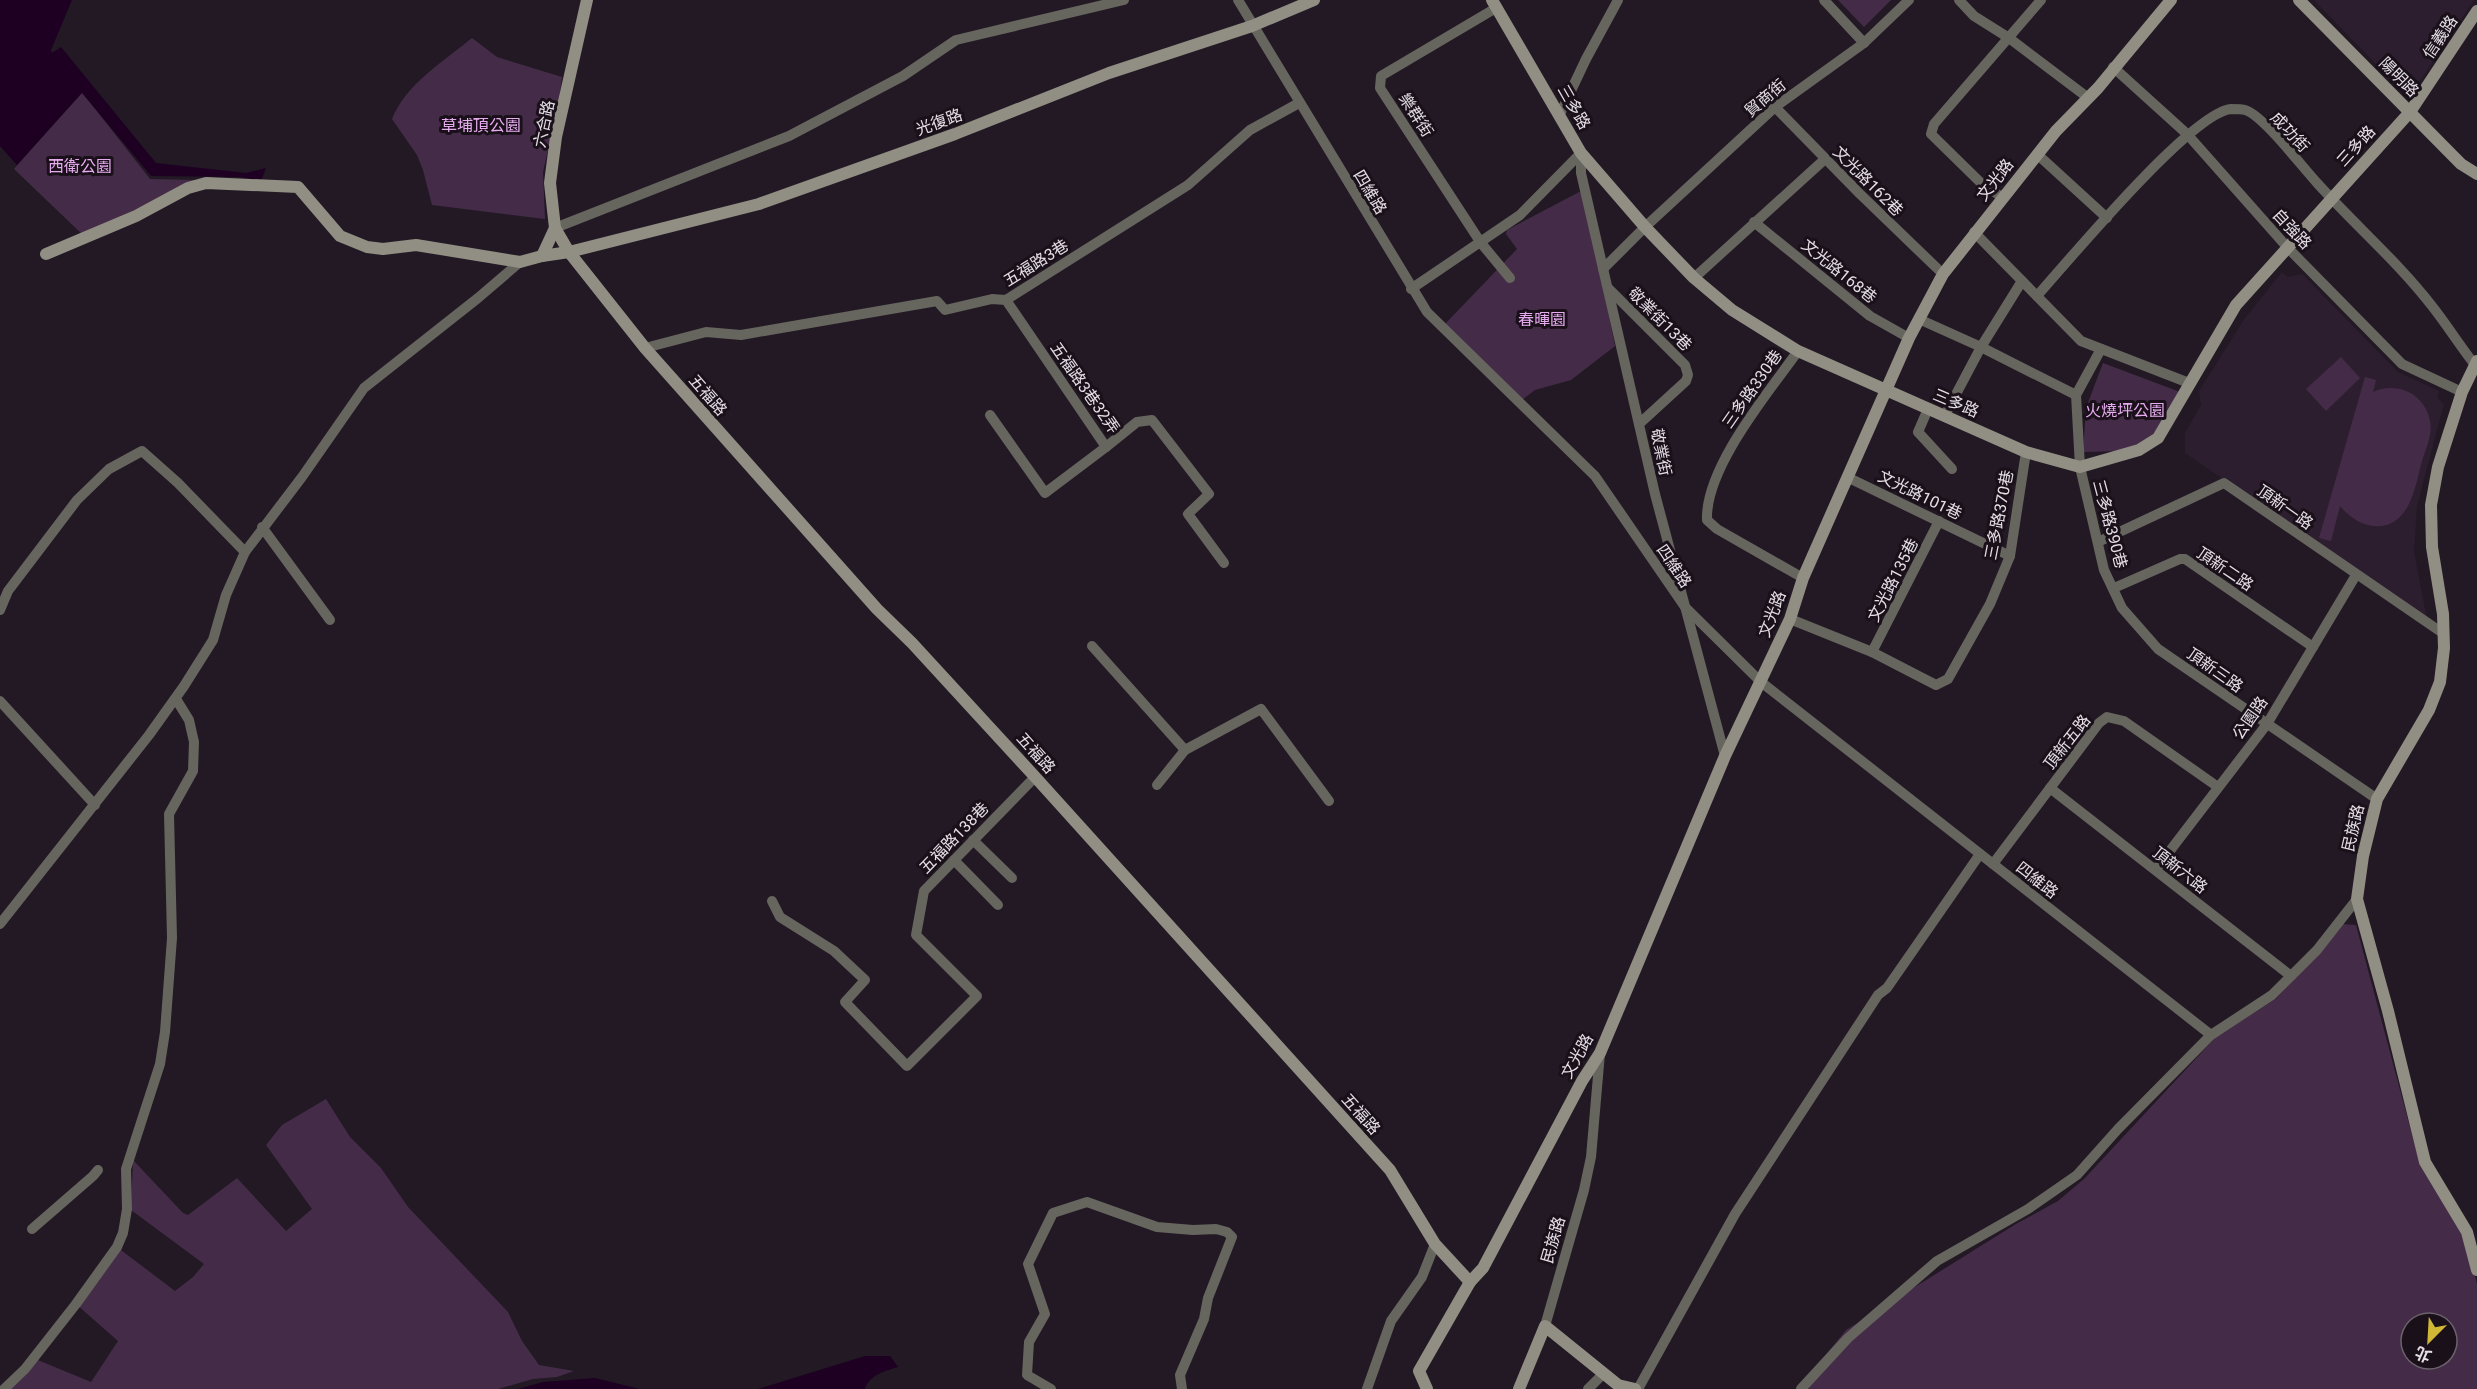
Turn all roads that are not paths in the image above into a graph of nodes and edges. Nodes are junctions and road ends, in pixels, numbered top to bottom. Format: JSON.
{"nodes":[{"id":1,"x":587,"y":0,"type":"edge"},
{"id":2,"x":1124,"y":0,"type":"edge"},
{"id":3,"x":1238,"y":0,"type":"edge"},
{"id":4,"x":1314,"y":0,"type":"edge"},
{"id":5,"x":1618,"y":0,"type":"edge"},
{"id":6,"x":1824,"y":0,"type":"edge"},
{"id":7,"x":1909,"y":0,"type":"edge"},
{"id":8,"x":1959,"y":0,"type":"edge"},
{"id":9,"x":2041,"y":0,"type":"edge"},
{"id":10,"x":2171,"y":0,"type":"edge"},
{"id":11,"x":2300,"y":0,"type":"edge"},
{"id":12,"x":1494,"y":4,"type":"edge"},
{"id":13,"x":2477,"y":11,"type":"edge"},
{"id":14,"x":1252,"y":26,"type":"junction"},
{"id":15,"x":2009,"y":38,"type":"junction"},
{"id":16,"x":1864,"y":42,"type":"junction"},
{"id":17,"x":2113,"y":67,"type":"junction"},
{"id":18,"x":2087,"y":98,"type":"junction"},
{"id":19,"x":1299,"y":103,"type":"junction"},
{"id":20,"x":1775,"y":107,"type":"junction"},
{"id":21,"x":2410,"y":112,"type":"junction"},
{"id":22,"x":1560,"y":114,"type":"junction"},
{"id":23,"x":2187,"y":134,"type":"junction"},
{"id":24,"x":1581,"y":153,"type":"junction"},
{"id":25,"x":2037,"y":154,"type":"junction"},
{"id":26,"x":1825,"y":159,"type":"junction"},
{"id":27,"x":2477,"y":174,"type":"edge"},
{"id":28,"x":2003,"y":198,"type":"junction"},
{"id":29,"x":2330,"y":198,"type":"junction"},
{"id":30,"x":2107,"y":218,"type":"junction"},
{"id":31,"x":1754,"y":222,"type":"junction"},
{"id":32,"x":1645,"y":227,"type":"junction"},
{"id":33,"x":555,"y":228,"type":"junction"},
{"id":34,"x":1974,"y":232,"type":"junction"},
{"id":35,"x":1481,"y":243,"type":"junction"},
{"id":36,"x":2287,"y":247,"type":"junction"},
{"id":37,"x":569,"y":252,"type":"junction"},
{"id":38,"x":46,"y":254,"type":"dead end"},
{"id":39,"x":542,"y":256,"type":"junction"},
{"id":40,"x":520,"y":262,"type":"junction"},
{"id":41,"x":1603,"y":269,"type":"junction"},
{"id":42,"x":1943,"y":274,"type":"junction"},
{"id":43,"x":1510,"y":278,"type":"dead end"},
{"id":44,"x":1694,"y":278,"type":"junction"},
{"id":45,"x":2022,"y":281,"type":"junction"},
{"id":46,"x":1608,"y":288,"type":"junction"},
{"id":47,"x":1411,"y":289,"type":"junction"},
{"id":48,"x":2037,"y":296,"type":"junction"},
{"id":49,"x":1006,"y":300,"type":"junction"},
{"id":50,"x":1921,"y":320,"type":"junction"},
{"id":51,"x":1909,"y":338,"type":"junction"},
{"id":52,"x":1981,"y":347,"type":"junction"},
{"id":53,"x":645,"y":348,"type":"junction"},
{"id":54,"x":2101,"y":349,"type":"junction"},
{"id":55,"x":1798,"y":351,"type":"junction"},
{"id":56,"x":2476,"y":363,"type":"edge"},
{"id":57,"x":2189,"y":383,"type":"junction"},
{"id":58,"x":1886,"y":391,"type":"junction"},
{"id":59,"x":2462,"y":392,"type":"junction"},
{"id":60,"x":2076,"y":395,"type":"junction"},
{"id":61,"x":1928,"y":409,"type":"junction"},
{"id":62,"x":990,"y":415,"type":"dead end"},
{"id":63,"x":1945,"y":416,"type":"junction"},
{"id":64,"x":1640,"y":424,"type":"junction"},
{"id":65,"x":1106,"y":447,"type":"junction"},
{"id":66,"x":2026,"y":452,"type":"junction"},
{"id":67,"x":2080,"y":467,"type":"junction"},
{"id":68,"x":1952,"y":469,"type":"dead end"},
{"id":69,"x":1850,"y":478,"type":"junction"},
{"id":70,"x":1939,"y":521,"type":"junction"},
{"id":71,"x":262,"y":527,"type":"junction"},
{"id":72,"x":2098,"y":542,"type":"junction"},
{"id":73,"x":245,"y":552,"type":"junction"},
{"id":74,"x":2010,"y":556,"type":"junction"},
{"id":75,"x":1224,"y":563,"type":"dead end"},
{"id":76,"x":2356,"y":575,"type":"junction"},
{"id":77,"x":1803,"y":578,"type":"junction"},
{"id":78,"x":2114,"y":588,"type":"junction"},
{"id":79,"x":1684,"y":607,"type":"junction"},
{"id":80,"x":0,"y":610,"type":"edge"},
{"id":81,"x":1790,"y":619,"type":"junction"},
{"id":82,"x":330,"y":620,"type":"dead end"},
{"id":83,"x":2444,"y":634,"type":"junction"},
{"id":84,"x":1092,"y":646,"type":"dead end"},
{"id":85,"x":2313,"y":647,"type":"junction"},
{"id":86,"x":1872,"y":652,"type":"junction"},
{"id":87,"x":1761,"y":682,"type":"junction"},
{"id":88,"x":176,"y":699,"type":"junction"},
{"id":89,"x":0,"y":701,"type":"edge"},
{"id":90,"x":2267,"y":724,"type":"junction"},
{"id":91,"x":1185,"y":750,"type":"junction"},
{"id":92,"x":1725,"y":756,"type":"junction"},
{"id":93,"x":1035,"y":777,"type":"junction"},
{"id":94,"x":1157,"y":785,"type":"dead end"},
{"id":95,"x":2218,"y":787,"type":"junction"},
{"id":96,"x":2050,"y":788,"type":"junction"},
{"id":97,"x":2377,"y":799,"type":"junction"},
{"id":98,"x":1329,"y":801,"type":"dead end"},
{"id":99,"x":95,"y":805,"type":"junction"},
{"id":100,"x":973,"y":840,"type":"junction"},
{"id":101,"x":1980,"y":854,"type":"junction"},
{"id":102,"x":954,"y":860,"type":"junction"},
{"id":103,"x":1993,"y":864,"type":"junction"},
{"id":104,"x":2156,"y":869,"type":"junction"},
{"id":105,"x":1012,"y":878,"type":"dead end"},
{"id":106,"x":2357,"y":899,"type":"junction"},
{"id":107,"x":772,"y":901,"type":"dead end"},
{"id":108,"x":998,"y":905,"type":"dead end"},
{"id":109,"x":0,"y":924,"type":"edge"},
{"id":110,"x":2291,"y":975,"type":"junction"},
{"id":111,"x":2211,"y":1035,"type":"junction"},
{"id":112,"x":1600,"y":1053,"type":"junction"},
{"id":113,"x":98,"y":1170,"type":"dead end"},
{"id":114,"x":32,"y":1229,"type":"dead end"},
{"id":115,"x":1435,"y":1244,"type":"junction"},
{"id":116,"x":2477,"y":1270,"type":"edge"},
{"id":117,"x":1470,"y":1282,"type":"junction"},
{"id":118,"x":1545,"y":1326,"type":"junction"},
{"id":119,"x":1604,"y":1373,"type":"junction"},
{"id":120,"x":4,"y":1389,"type":"edge"},
{"id":121,"x":1051,"y":1389,"type":"edge"},
{"id":122,"x":1182,"y":1389,"type":"edge"},
{"id":123,"x":1367,"y":1389,"type":"edge"},
{"id":124,"x":1427,"y":1389,"type":"edge"},
{"id":125,"x":1518,"y":1389,"type":"edge"},
{"id":126,"x":1588,"y":1389,"type":"edge"},
{"id":127,"x":1632,"y":1389,"type":"edge"},
{"id":128,"x":1801,"y":1389,"type":"edge"}],
"edges":[{"from":1,"to":33,"type":"street","name":"六合路"},
{"from":2,"to":33,"type":"street"},
{"from":3,"to":14,"type":"street","name":"四維路"},
{"from":4,"to":14,"type":"street","name":"光復路"},
{"from":5,"to":22,"type":"street"},
{"from":6,"to":16,"type":"street"},
{"from":7,"to":16,"type":"street","name":"貿商街"},
{"from":8,"to":15,"type":"street"},
{"from":9,"to":15,"type":"street"},
{"from":10,"to":17,"type":"street","name":"文光路"},
{"from":11,"to":21,"type":"street","name":"陽明路"},
{"from":12,"to":22,"type":"street","name":"三多路"},
{"from":12,"to":35,"type":"street","name":"樂群街"},
{"from":13,"to":21,"type":"street","name":"信義路"},
{"from":14,"to":19,"type":"street","name":"四維路"},
{"from":14,"to":37,"type":"street","name":"光復路"},
{"from":15,"to":18,"type":"street"},
{"from":15,"to":28,"type":"street"},
{"from":16,"to":20,"type":"street","name":"貿商街"},
{"from":17,"to":18,"type":"street","name":"文光路"},
{"from":17,"to":23,"type":"street","name":"自強路"},
{"from":18,"to":25,"type":"street","name":"文光路"},
{"from":19,"to":47,"type":"street","name":"四維路"},
{"from":19,"to":49,"type":"street","name":"五福路3巷"},
{"from":20,"to":26,"type":"street","name":"文光路162巷"},
{"from":20,"to":32,"type":"street","name":"貿商街"},
{"from":21,"to":27,"type":"street","name":"陽明路"},
{"from":21,"to":29,"type":"street","name":"三多路"},
{"from":22,"to":24,"type":"street","name":"三多路"},
{"from":23,"to":29,"type":"street","name":"成功街"},
{"from":23,"to":30,"type":"street","name":"成功街"},
{"from":23,"to":36,"type":"street","name":"自強路"},
{"from":24,"to":32,"type":"street","name":"三多路"},
{"from":24,"to":35,"type":"street"},
{"from":24,"to":41,"type":"street","name":"敬業街"},
{"from":25,"to":28,"type":"street","name":"文光路"},
{"from":25,"to":30,"type":"street"},
{"from":26,"to":31,"type":"street"},
{"from":26,"to":42,"type":"street","name":"文光路162巷"},
{"from":28,"to":34,"type":"street","name":"文光路"},
{"from":29,"to":36,"type":"street","name":"三多路"},
{"from":29,"to":56,"type":"street","name":"成功街"},
{"from":30,"to":48,"type":"street","name":"成功街"},
{"from":31,"to":44,"type":"street"},
{"from":31,"to":51,"type":"street","name":"文光路168巷"},
{"from":32,"to":41,"type":"street","name":"貿商街"},
{"from":32,"to":44,"type":"street","name":"三多路"},
{"from":33,"to":37,"type":"street","name":"六合路"},
{"from":33,"to":39,"type":"street"},
{"from":34,"to":42,"type":"street","name":"文光路"},
{"from":34,"to":45,"type":"street"},
{"from":35,"to":43,"type":"street","name":"樂群街"},
{"from":35,"to":47,"type":"street"},
{"from":36,"to":57,"type":"street","name":"三多路"},
{"from":36,"to":59,"type":"street","name":"自強路"},
{"from":37,"to":39,"type":"street","name":"光復路"},
{"from":37,"to":53,"type":"street","name":"五福路"},
{"from":38,"to":40,"type":"street"},
{"from":39,"to":40,"type":"street","name":"光復路"},
{"from":40,"to":71,"type":"street"},
{"from":41,"to":46,"type":"street","name":"敬業街"},
{"from":42,"to":50,"type":"street","name":"文光路"},
{"from":44,"to":55,"type":"street","name":"三多路"},
{"from":45,"to":48,"type":"street"},
{"from":45,"to":52,"type":"street"},
{"from":46,"to":64,"type":"street","name":"敬業街"},
{"from":46,"to":64,"type":"street","name":"敬業街13巷"},
{"from":47,"to":79,"type":"street","name":"四維路"},
{"from":48,"to":54,"type":"street"},
{"from":49,"to":53,"type":"street","name":"五福路3巷"},
{"from":49,"to":65,"type":"street","name":"五福路3巷32弄"},
{"from":50,"to":51,"type":"street","name":"文光路"},
{"from":50,"to":52,"type":"street"},
{"from":51,"to":58,"type":"street","name":"文光路"},
{"from":52,"to":60,"type":"street"},
{"from":52,"to":63,"type":"street"},
{"from":53,"to":93,"type":"street","name":"五福路"},
{"from":54,"to":57,"type":"street"},
{"from":54,"to":60,"type":"street"},
{"from":55,"to":58,"type":"street","name":"三多路"},
{"from":55,"to":77,"type":"street","name":"三多路330巷"},
{"from":56,"to":59,"type":"street","name":"民族路"},
{"from":57,"to":67,"type":"street","name":"三多路"},
{"from":58,"to":61,"type":"street","name":"三多路"},
{"from":58,"to":69,"type":"street","name":"文光路"},
{"from":59,"to":83,"type":"street","name":"民族路"},
{"from":60,"to":67,"type":"street","name":"三多路390巷"},
{"from":61,"to":63,"type":"street","name":"三多路"},
{"from":61,"to":68,"type":"street"},
{"from":62,"to":65,"type":"street"},
{"from":63,"to":66,"type":"street","name":"三多路"},
{"from":64,"to":79,"type":"street","name":"敬業街"},
{"from":65,"to":75,"type":"street","name":"五福路3巷32弄"},
{"from":66,"to":67,"type":"street","name":"三多路"},
{"from":66,"to":74,"type":"street","name":"三多路370巷"},
{"from":67,"to":72,"type":"street","name":"三多路390巷"},
{"from":69,"to":70,"type":"street","name":"文光路101巷"},
{"from":69,"to":77,"type":"street","name":"文光路"},
{"from":70,"to":74,"type":"street","name":"文光路101巷"},
{"from":70,"to":86,"type":"street","name":"文光路135巷"},
{"from":71,"to":73,"type":"street"},
{"from":71,"to":82,"type":"street"},
{"from":72,"to":76,"type":"street","name":"頂新一路"},
{"from":72,"to":78,"type":"street","name":"三多路390巷"},
{"from":73,"to":80,"type":"street"},
{"from":73,"to":88,"type":"street"},
{"from":74,"to":86,"type":"street","name":"三多路370巷"},
{"from":76,"to":83,"type":"street","name":"頂新一路"},
{"from":76,"to":85,"type":"street","name":"公園路"},
{"from":77,"to":81,"type":"street","name":"文光路"},
{"from":78,"to":85,"type":"street","name":"頂新二路"},
{"from":78,"to":90,"type":"street","name":"頂新三路"},
{"from":79,"to":87,"type":"street","name":"四維路"},
{"from":79,"to":92,"type":"street","name":"敬業街"},
{"from":81,"to":86,"type":"street"},
{"from":81,"to":87,"type":"street","name":"文光路"},
{"from":83,"to":97,"type":"street","name":"民族路"},
{"from":84,"to":91,"type":"street"},
{"from":85,"to":90,"type":"street","name":"公園路"},
{"from":87,"to":92,"type":"street","name":"文光路"},
{"from":87,"to":101,"type":"street","name":"四維路"},
{"from":88,"to":99,"type":"street"},
{"from":88,"to":120,"type":"street"},
{"from":89,"to":99,"type":"street"},
{"from":90,"to":95,"type":"street","name":"公園路"},
{"from":90,"to":97,"type":"street","name":"頂新三路"},
{"from":91,"to":94,"type":"street"},
{"from":91,"to":98,"type":"street"},
{"from":92,"to":112,"type":"street","name":"文光路"},
{"from":93,"to":100,"type":"street","name":"五福路138巷"},
{"from":93,"to":115,"type":"street","name":"五福路"},
{"from":95,"to":96,"type":"street","name":"頂新五路"},
{"from":95,"to":104,"type":"street","name":"公園路"},
{"from":96,"to":103,"type":"street","name":"頂新五路"},
{"from":96,"to":104,"type":"street","name":"頂新六路"},
{"from":97,"to":106,"type":"street","name":"民族路"},
{"from":99,"to":109,"type":"street"},
{"from":100,"to":102,"type":"street","name":"五福路138巷"},
{"from":100,"to":105,"type":"street"},
{"from":101,"to":103,"type":"street","name":"四維路"},
{"from":101,"to":127,"type":"street"},
{"from":102,"to":107,"type":"street","name":"五福路138巷"},
{"from":102,"to":108,"type":"street"},
{"from":103,"to":111,"type":"street","name":"四維路"},
{"from":104,"to":110,"type":"street","name":"頂新六路"},
{"from":106,"to":110,"type":"street"},
{"from":106,"to":116,"type":"street","name":"民族路"},
{"from":110,"to":111,"type":"street"},
{"from":111,"to":128,"type":"street"},
{"from":112,"to":117,"type":"street","name":"文光路"},
{"from":112,"to":118,"type":"street","name":"民族路"},
{"from":113,"to":114,"type":"street"},
{"from":115,"to":117,"type":"street","name":"五福路"},
{"from":115,"to":123,"type":"street"},
{"from":117,"to":124,"type":"street","name":"文光路"},
{"from":118,"to":119,"type":"street"},
{"from":118,"to":125,"type":"street"},
{"from":119,"to":126,"type":"street"},
{"from":119,"to":127,"type":"street"},
{"from":121,"to":122,"type":"street"}]}
